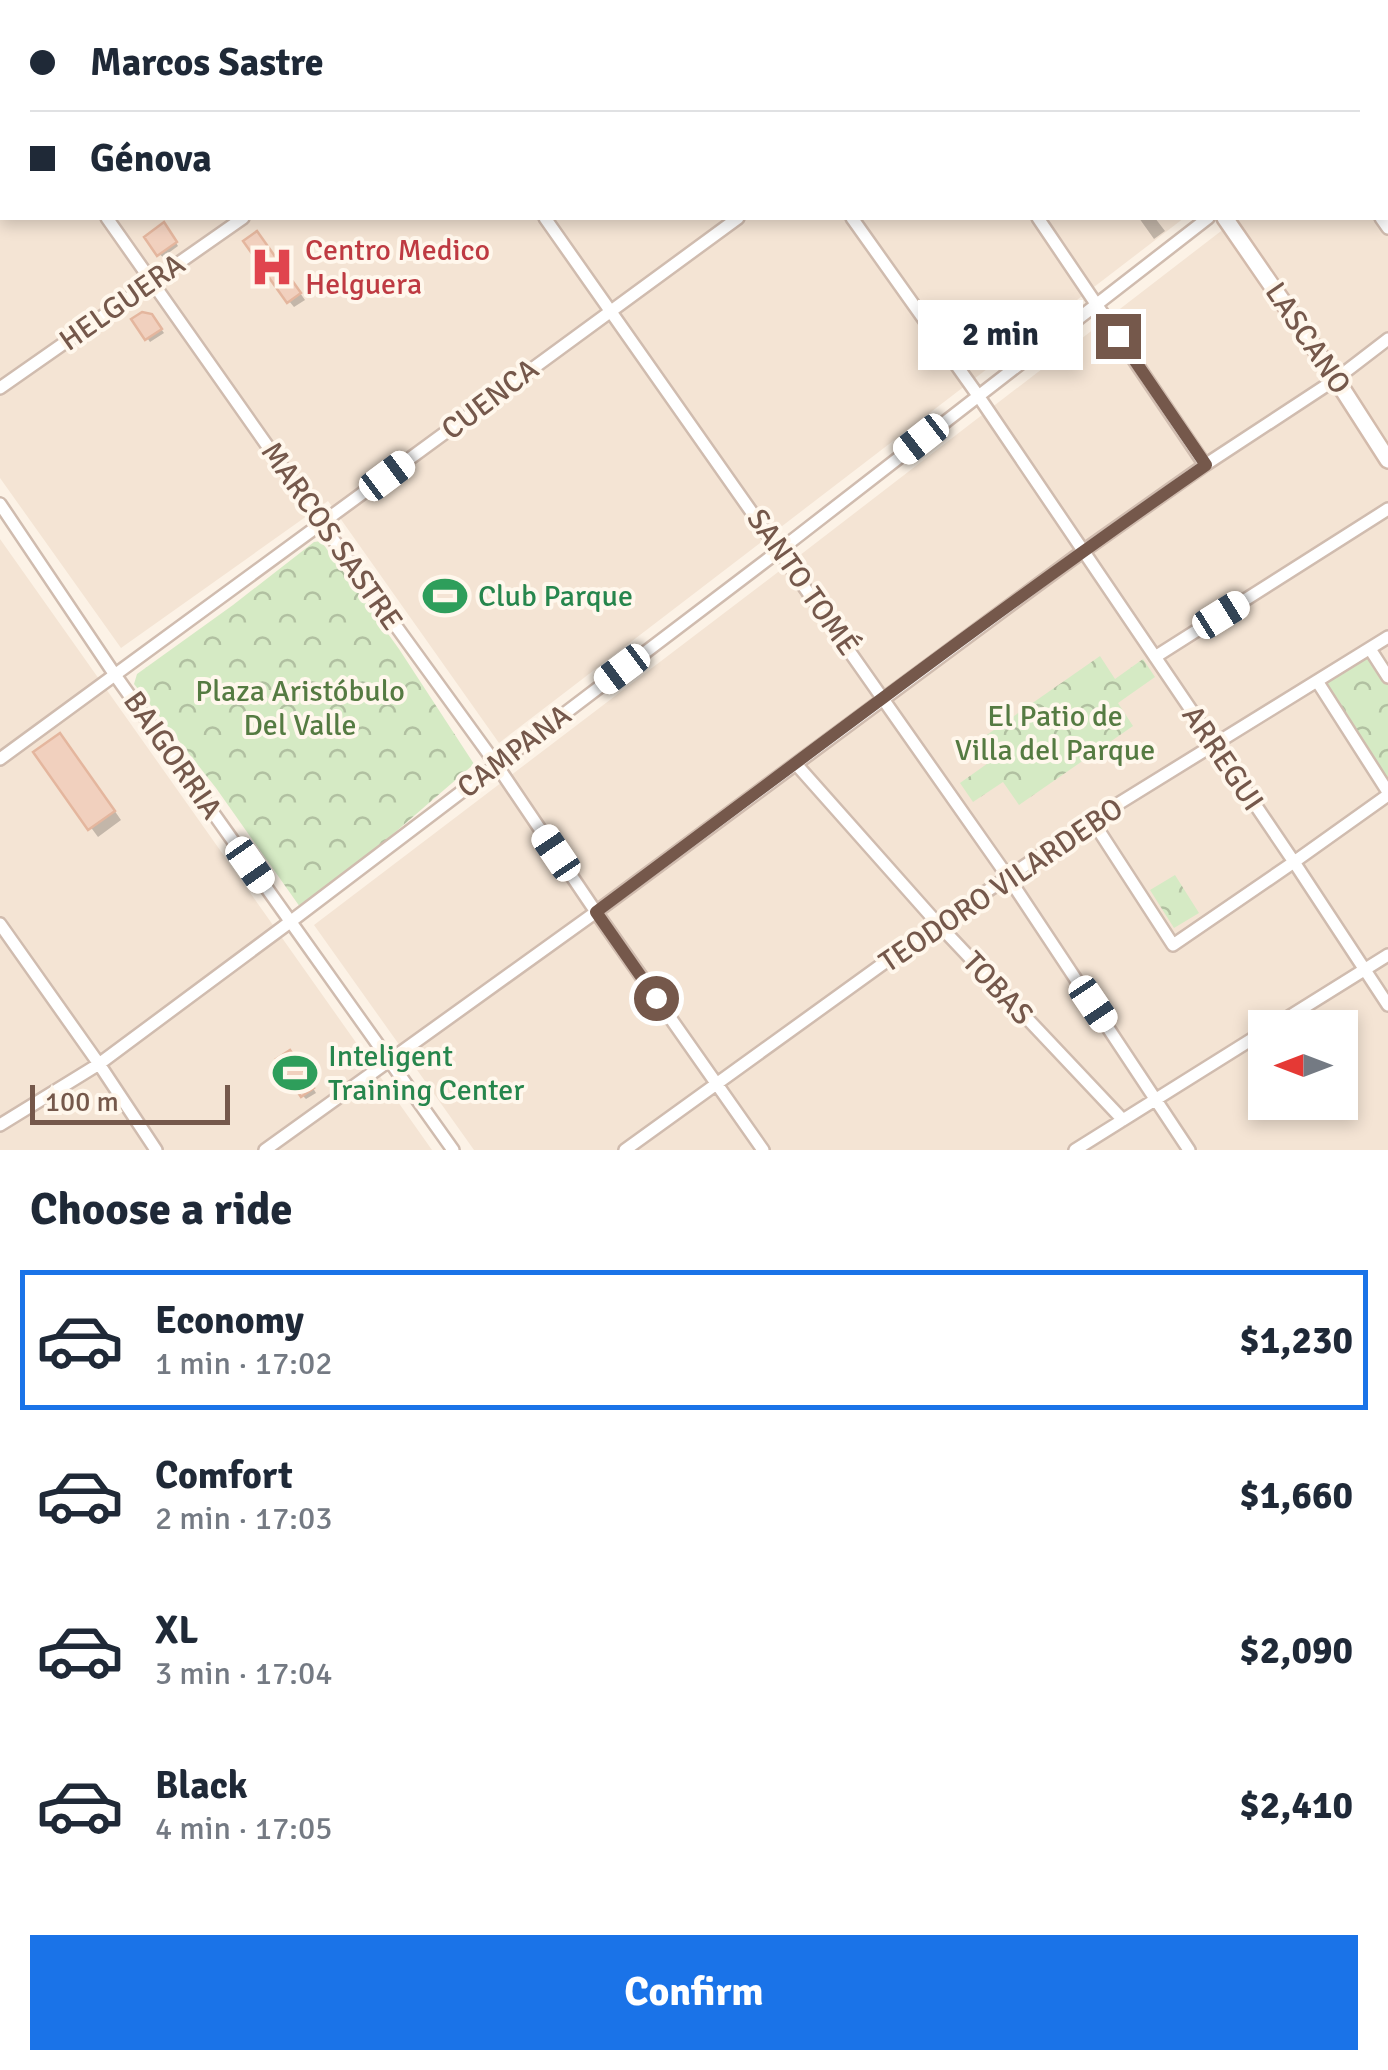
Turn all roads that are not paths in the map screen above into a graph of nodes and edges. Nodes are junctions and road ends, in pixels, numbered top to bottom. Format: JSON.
{"nodes":[{"id":1,"x":108,"y":220,"type":"edge"},
{"id":2,"x":240,"y":220,"type":"edge"},
{"id":3,"x":546,"y":220,"type":"edge"},
{"id":4,"x":735,"y":220,"type":"edge"},
{"id":5,"x":853,"y":220,"type":"edge"},
{"id":6,"x":1039,"y":220,"type":"edge"},
{"id":7,"x":1205,"y":220,"type":"edge"},
{"id":8,"x":1227,"y":220,"type":"edge"},
{"id":9,"x":151,"y":282,"type":"junction"},
{"id":10,"x":1097,"y":304,"type":"junction"},
{"id":11,"x":611,"y":309,"type":"junction"},
{"id":12,"x":1388,"y":339,"type":"edge"},
{"id":13,"x":1336,"y":379,"type":"junction"},
{"id":14,"x":0,"y":388,"type":"edge"},
{"id":15,"x":977,"y":394,"type":"junction"},
{"id":16,"x":1388,"y":460,"type":"edge"},
{"id":17,"x":1206,"y":465,"type":"junction"},
{"id":18,"x":0,"y":504,"type":"edge"},
{"id":19,"x":1388,"y":509,"type":"edge"},
{"id":20,"x":322,"y":524,"type":"junction"},
{"id":21,"x":780,"y":550,"type":"junction"},
{"id":22,"x":1082,"y":552,"type":"junction"},
{"id":23,"x":1388,"y":638,"type":"edge"},
{"id":24,"x":1370,"y":649,"type":"junction"},
{"id":25,"x":1155,"y":657,"type":"junction"},
{"id":26,"x":115,"y":674,"type":"junction"},
{"id":27,"x":1388,"y":678,"type":"edge"},
{"id":28,"x":1318,"y":681,"type":"junction"},
{"id":29,"x":883,"y":698,"type":"junction"},
{"id":30,"x":1215,"y":746,"type":"junction"},
{"id":31,"x":0,"y":760,"type":"edge"},
{"id":32,"x":496,"y":764,"type":"junction"},
{"id":33,"x":796,"y":764,"type":"junction"},
{"id":34,"x":1388,"y":793,"type":"edge"},
{"id":35,"x":1092,"y":820,"type":"junction"},
{"id":36,"x":1294,"y":862,"type":"junction"},
{"id":37,"x":1008,"y":876,"type":"junction"},
{"id":38,"x":596,"y":912,"type":"junction"},
{"id":39,"x":290,"y":922,"type":"junction"},
{"id":40,"x":0,"y":924,"type":"edge"},
{"id":41,"x":938,"y":924,"type":"junction"},
{"id":42,"x":1388,"y":955,"type":"edge"},
{"id":43,"x":1365,"y":969,"type":"junction"},
{"id":44,"x":1388,"y":1004,"type":"edge"},
{"id":45,"x":1300,"y":1010,"type":"edge"},
{"id":46,"x":1248,"y":1043,"type":"edge"},
{"id":47,"x":390,"y":1060,"type":"junction"},
{"id":48,"x":99,"y":1064,"type":"junction"},
{"id":49,"x":716,"y":1083,"type":"junction"},
{"id":50,"x":1157,"y":1099,"type":"junction"},
{"id":51,"x":1123,"y":1120,"type":"junction"},
{"id":52,"x":0,"y":1125,"type":"edge"},
{"id":53,"x":156,"y":1150,"type":"edge"},
{"id":54,"x":265,"y":1150,"type":"edge"},
{"id":55,"x":453,"y":1150,"type":"edge"},
{"id":56,"x":625,"y":1150,"type":"edge"},
{"id":57,"x":763,"y":1150,"type":"edge"},
{"id":58,"x":1075,"y":1150,"type":"edge"},
{"id":59,"x":1189,"y":1150,"type":"edge"}],
"edges":[{"from":1,"to":9,"type":"street","name":"MARCOS SASTRE"},
{"from":2,"to":9,"type":"street","name":"HELGUERA"},
{"from":3,"to":11,"type":"street","name":"SANTO TOMÉ"},
{"from":4,"to":11,"type":"street","name":"CUENCA"},
{"from":5,"to":15,"type":"street","name":"ARREGUI"},
{"from":6,"to":10,"type":"street"},
{"from":7,"to":10,"type":"street","name":"CAMPANA"},
{"from":8,"to":13,"type":"street","name":"LASCANO"},
{"from":9,"to":14,"type":"street","name":"HELGUERA"},
{"from":9,"to":20,"type":"street","name":"MARCOS SASTRE"},
{"from":10,"to":15,"type":"street","name":"CAMPANA"},
{"from":10,"to":17,"type":"street"},
{"from":11,"to":20,"type":"street","name":"CUENCA"},
{"from":11,"to":21,"type":"street","name":"SANTO TOMÉ"},
{"from":12,"to":13,"type":"street"},
{"from":13,"to":16,"type":"street","name":"LASCANO"},
{"from":13,"to":17,"type":"street"},
{"from":15,"to":21,"type":"street","name":"CAMPANA"},
{"from":15,"to":22,"type":"street","name":"ARREGUI"},
{"from":17,"to":22,"type":"street"},
{"from":18,"to":26,"type":"street","name":"BAIGORRIA"},
{"from":19,"to":25,"type":"street"},
{"from":20,"to":26,"type":"street","name":"CUENCA"},
{"from":20,"to":32,"type":"street","name":"MARCOS SASTRE"},
{"from":21,"to":29,"type":"street","name":"SANTO TOMÉ"},
{"from":21,"to":32,"type":"street","name":"CAMPANA"},
{"from":22,"to":25,"type":"street","name":"ARREGUI"},
{"from":22,"to":29,"type":"street"},
{"from":23,"to":24,"type":"street","name":"TEODORO VILARDEBO"},
{"from":24,"to":27,"type":"street"},
{"from":24,"to":28,"type":"street","name":"TEODORO VILARDEBO"},
{"from":25,"to":30,"type":"street","name":"ARREGUI"},
{"from":26,"to":31,"type":"street","name":"CUENCA"},
{"from":26,"to":39,"type":"street","name":"BAIGORRIA"},
{"from":28,"to":30,"type":"street","name":"TEODORO VILARDEBO"},
{"from":28,"to":34,"type":"street"},
{"from":29,"to":33,"type":"street"},
{"from":29,"to":37,"type":"street","name":"SANTO TOMÉ"},
{"from":30,"to":35,"type":"street","name":"TEODORO VILARDEBO"},
{"from":30,"to":36,"type":"street","name":"ARREGUI"},
{"from":32,"to":38,"type":"street","name":"MARCOS SASTRE"},
{"from":32,"to":39,"type":"street","name":"CAMPANA"},
{"from":33,"to":38,"type":"street"},
{"from":33,"to":41,"type":"street","name":"TOBAS"},
{"from":34,"to":36,"type":"street"},
{"from":35,"to":36,"type":"street"},
{"from":35,"to":37,"type":"street","name":"TEODORO VILARDEBO"},
{"from":36,"to":43,"type":"street","name":"ARREGUI"},
{"from":37,"to":41,"type":"street","name":"TEODORO VILARDEBO"},
{"from":37,"to":50,"type":"street","name":"SANTO TOMÉ"},
{"from":38,"to":47,"type":"street"},
{"from":38,"to":49,"type":"street","name":"MARCOS SASTRE"},
{"from":39,"to":47,"type":"street","name":"BAIGORRIA"},
{"from":39,"to":48,"type":"street","name":"CAMPANA"},
{"from":40,"to":48,"type":"street"},
{"from":41,"to":49,"type":"street","name":"TEODORO VILARDEBO"},
{"from":41,"to":51,"type":"street","name":"TOBAS"},
{"from":42,"to":43,"type":"street"},
{"from":43,"to":44,"type":"street","name":"ARREGUI"},
{"from":43,"to":45,"type":"street"},
{"from":46,"to":50,"type":"street"},
{"from":47,"to":54,"type":"street"},
{"from":47,"to":55,"type":"street","name":"BAIGORRIA"},
{"from":48,"to":52,"type":"street","name":"CAMPANA"},
{"from":48,"to":53,"type":"street"},
{"from":49,"to":56,"type":"street","name":"TEODORO VILARDEBO"},
{"from":49,"to":57,"type":"street","name":"MARCOS SASTRE"},
{"from":50,"to":51,"type":"street"},
{"from":50,"to":59,"type":"street","name":"SANTO TOMÉ"},
{"from":51,"to":58,"type":"street"}]}
